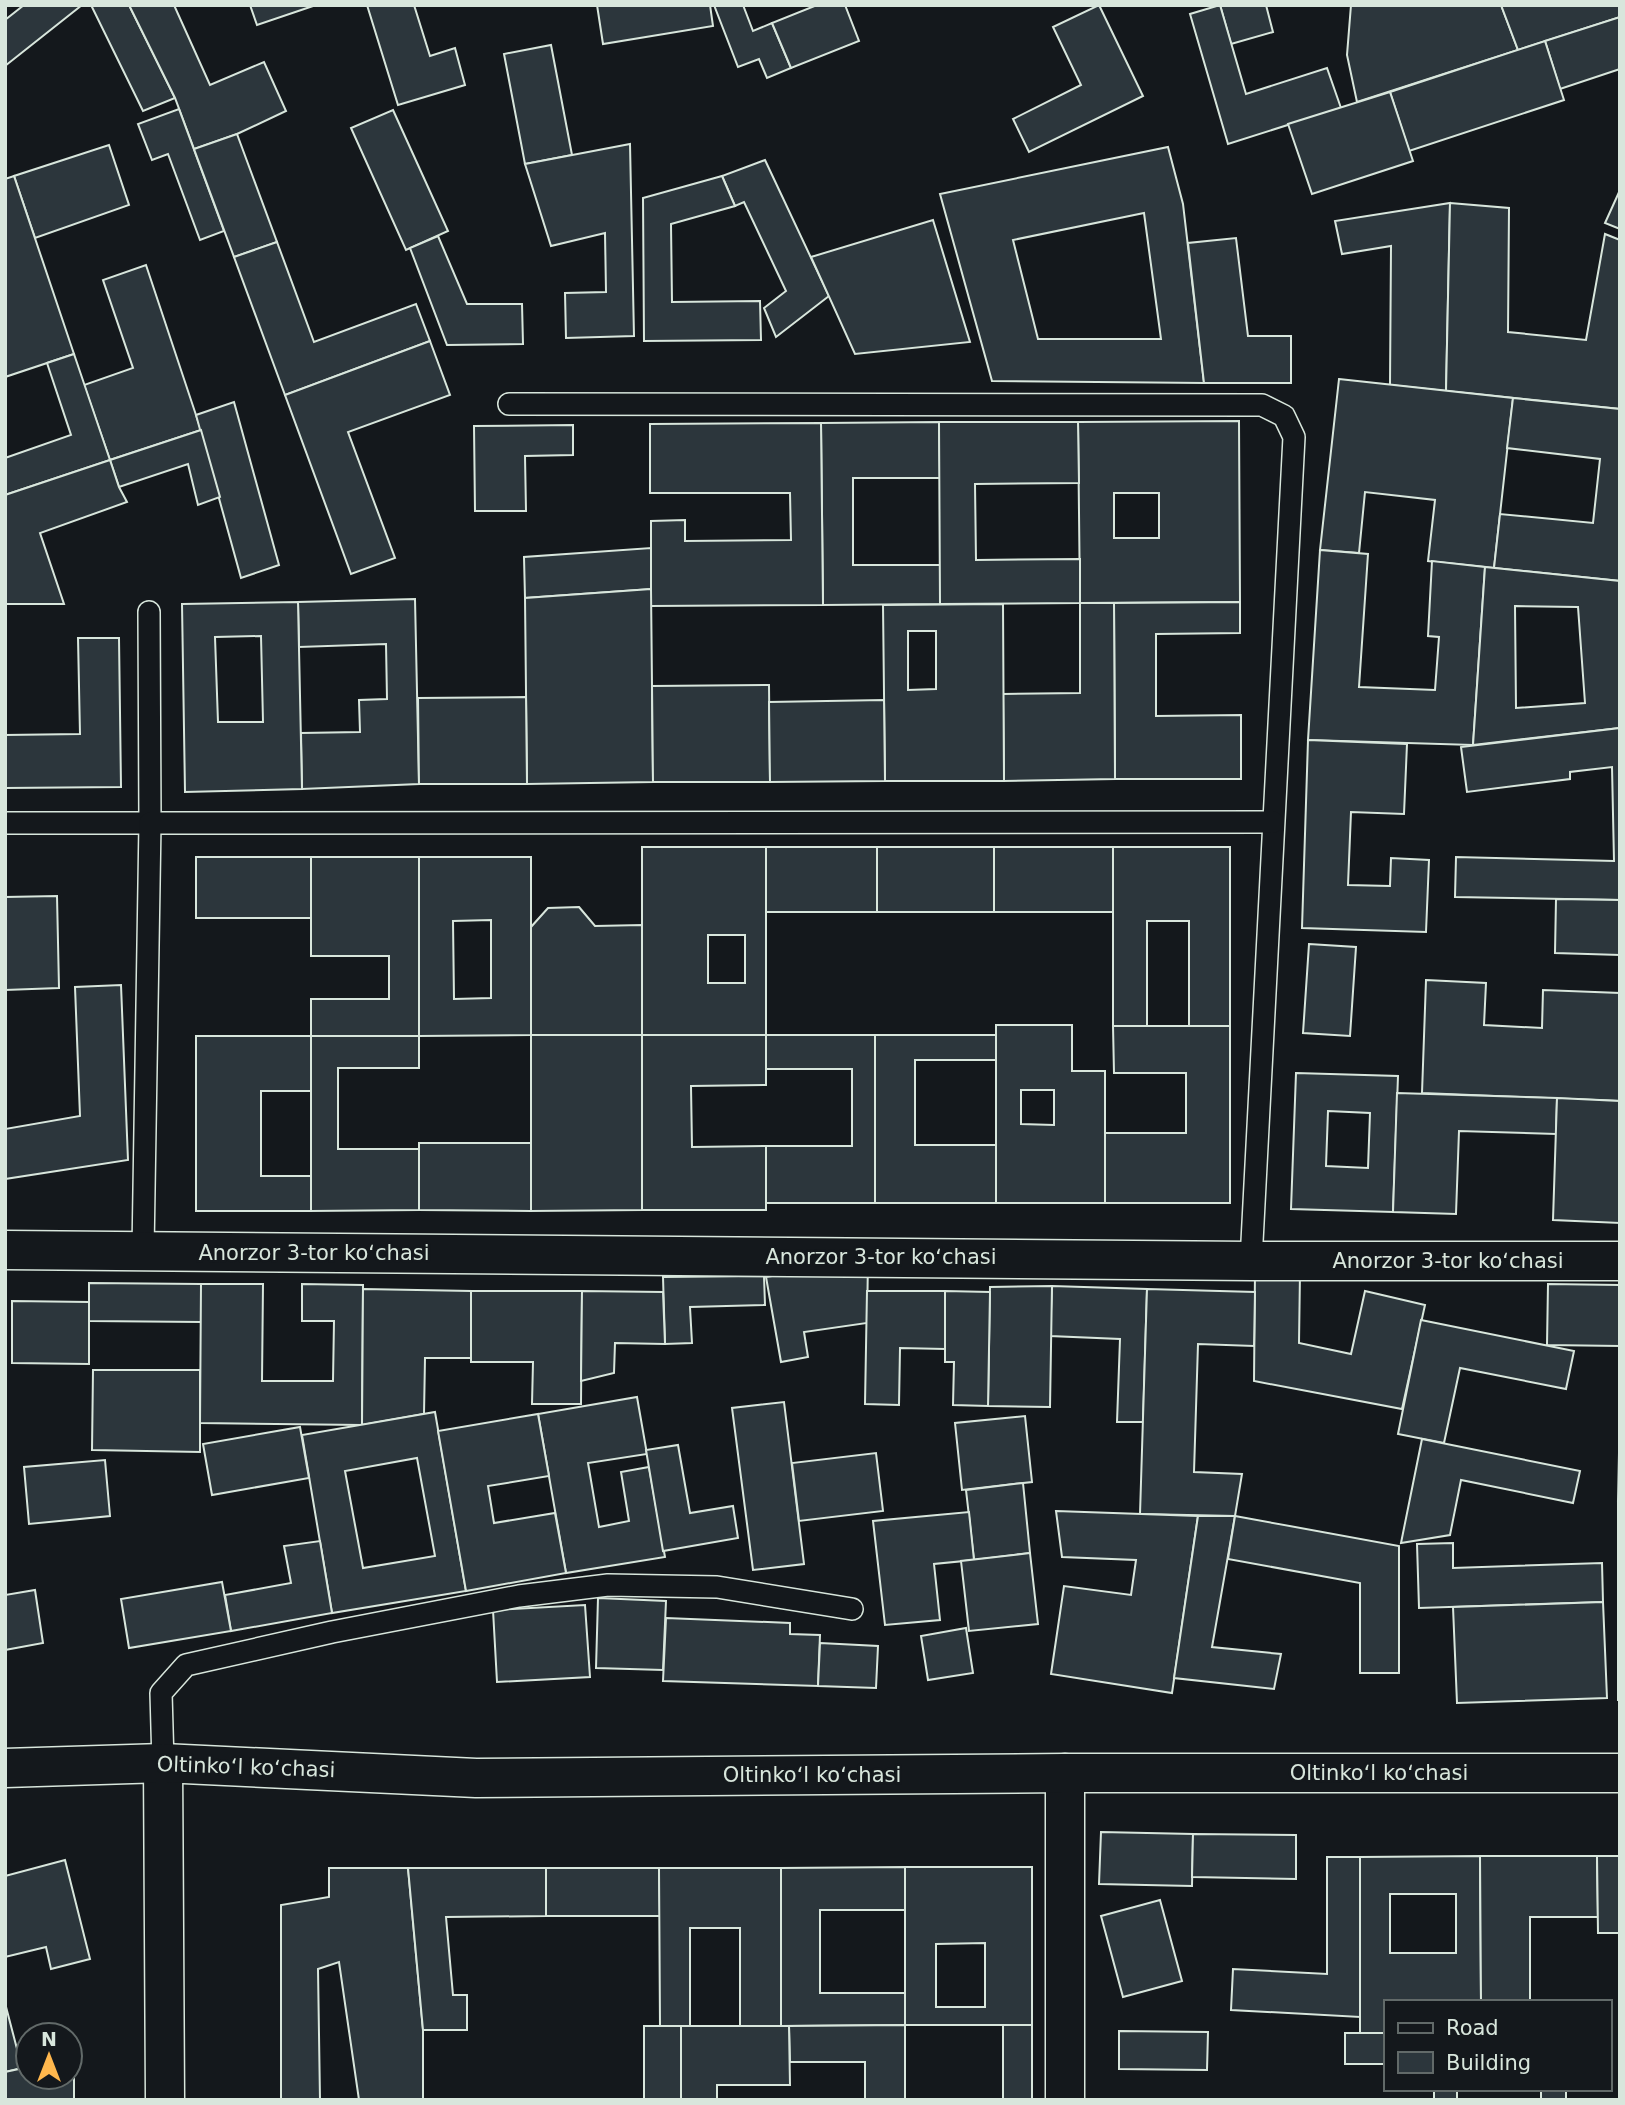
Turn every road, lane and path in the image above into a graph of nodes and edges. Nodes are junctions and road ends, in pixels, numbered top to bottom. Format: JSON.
{"nodes":[{"id":1,"x":509,"y":404,"type":"dead end"},
{"id":2,"x":149,"y":612,"type":"dead end"},
{"id":3,"x":1273,"y":822,"type":"junction"},
{"id":4,"x":5,"y":823,"type":"edge"},
{"id":5,"x":150,"y":823,"type":"junction"},
{"id":6,"x":5,"y":1250,"type":"edge"},
{"id":7,"x":143,"y":1251,"type":"junction"},
{"id":8,"x":1251,"y":1261,"type":"junction"},
{"id":9,"x":1620,"y":1261,"type":"edge"},
{"id":10,"x":852,"y":1609,"type":"dead end"},
{"id":11,"x":163,"y":1763,"type":"junction"},
{"id":12,"x":5,"y":1768,"type":"edge"},
{"id":13,"x":1065,"y":1773,"type":"junction"},
{"id":14,"x":1620,"y":1773,"type":"edge"},
{"id":15,"x":164,"y":2100,"type":"edge"},
{"id":16,"x":1065,"y":2100,"type":"edge"}],
"edges":[{"from":1,"to":3,"type":"lane"},
{"from":2,"to":5,"type":"lane"},
{"from":3,"to":5,"type":"lane"},
{"from":3,"to":8,"type":"lane"},
{"from":4,"to":5,"type":"lane"},
{"from":5,"to":7,"type":"lane"},
{"from":6,"to":7,"type":"street","name":"Anorzor 3-tor koʻchasi"},
{"from":7,"to":8,"type":"street","name":"Anorzor 3-tor koʻchasi"},
{"from":8,"to":9,"type":"street","name":"Anorzor 3-tor koʻchasi"},
{"from":10,"to":11,"type":"lane"},
{"from":11,"to":12,"type":"street","name":"Oltinkoʻl koʻchasi"},
{"from":11,"to":13,"type":"street","name":"Oltinkoʻl koʻchasi"},
{"from":11,"to":15,"type":"street"},
{"from":13,"to":14,"type":"street","name":"Oltinkoʻl koʻchasi"},
{"from":13,"to":16,"type":"street"}]}
